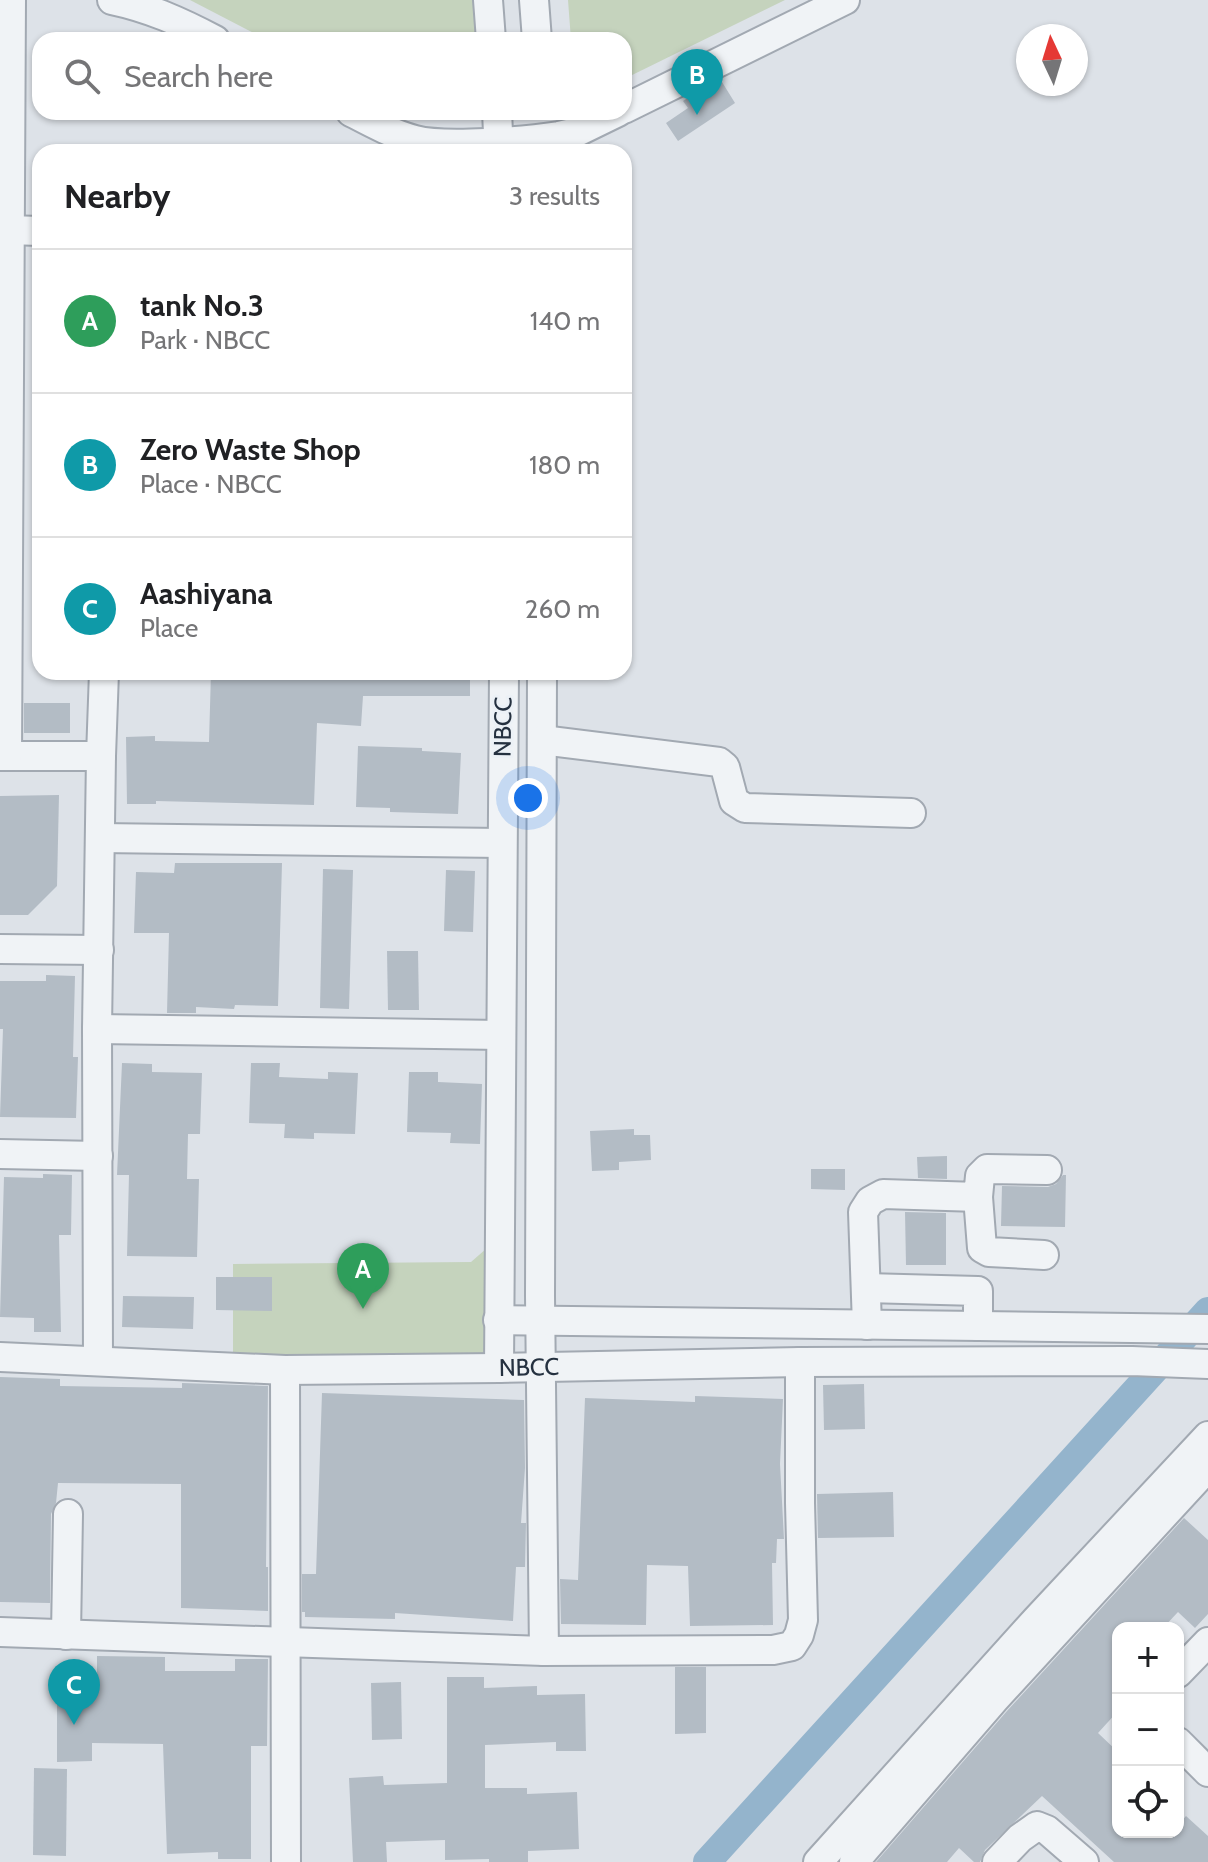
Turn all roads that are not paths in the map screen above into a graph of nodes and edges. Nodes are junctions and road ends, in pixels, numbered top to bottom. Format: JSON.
{"nodes":[{"id":1,"x":11,"y":0,"type":"edge"},
{"id":2,"x":112,"y":0,"type":"edge"},
{"id":3,"x":488,"y":0,"type":"edge"},
{"id":4,"x":534,"y":0,"type":"edge"},
{"id":5,"x":845,"y":0,"type":"edge"},
{"id":6,"x":198,"y":32,"type":"edge"},
{"id":7,"x":490,"y":32,"type":"edge"},
{"id":8,"x":536,"y":32,"type":"edge"},
{"id":9,"x":632,"y":105,"type":"edge"},
{"id":10,"x":366,"y":120,"type":"edge"},
{"id":11,"x":497,"y":120,"type":"edge"},
{"id":12,"x":602,"y":120,"type":"edge"},
{"id":13,"x":542,"y":134,"type":"edge"},
{"id":14,"x":467,"y":144,"type":"edge"},
{"id":15,"x":499,"y":144,"type":"edge"},
{"id":16,"x":506,"y":144,"type":"edge"},
{"id":17,"x":4,"y":184,"type":"edge"},
{"id":18,"x":8,"y":230,"type":"junction"},
{"id":19,"x":32,"y":231,"type":"edge"},
{"id":20,"x":4,"y":348,"type":"edge"},
{"id":21,"x":104,"y":680,"type":"edge"},
{"id":22,"x":504,"y":680,"type":"edge"},
{"id":23,"x":542,"y":680,"type":"edge"},
{"id":24,"x":542,"y":740,"type":"junction"},
{"id":25,"x":4,"y":756,"type":"edge"},
{"id":26,"x":101,"y":756,"type":"junction"},
{"id":27,"x":911,"y":813,"type":"dead end"},
{"id":28,"x":100,"y":838,"type":"junction"},
{"id":29,"x":502,"y":843,"type":"junction"},
{"id":30,"x":0,"y":949,"type":"edge"},
{"id":31,"x":99,"y":950,"type":"junction"},
{"id":32,"x":97,"y":1029,"type":"junction"},
{"id":33,"x":501,"y":1035,"type":"junction"},
{"id":34,"x":0,"y":1154,"type":"edge"},
{"id":35,"x":98,"y":1156,"type":"junction"},
{"id":36,"x":1047,"y":1170,"type":"dead end"},
{"id":37,"x":978,"y":1197,"type":"junction"},
{"id":38,"x":1044,"y":1255,"type":"dead end"},
{"id":39,"x":866,"y":1288,"type":"junction"},
{"id":40,"x":498,"y":1320,"type":"junction"},
{"id":41,"x":542,"y":1320,"type":"junction"},
{"id":42,"x":867,"y":1325,"type":"junction"},
{"id":43,"x":978,"y":1326,"type":"junction"},
{"id":44,"x":1206,"y":1329,"type":"edge"},
{"id":45,"x":0,"y":1357,"type":"edge"},
{"id":46,"x":98,"y":1360,"type":"junction"},
{"id":47,"x":800,"y":1362,"type":"junction"},
{"id":48,"x":1202,"y":1364,"type":"edge"},
{"id":49,"x":543,"y":1366,"type":"junction"},
{"id":50,"x":499,"y":1368,"type":"junction"},
{"id":51,"x":285,"y":1370,"type":"junction"},
{"id":52,"x":1208,"y":1436,"type":"edge"},
{"id":53,"x":1208,"y":1467,"type":"edge"},
{"id":54,"x":68,"y":1514,"type":"dead end"},
{"id":55,"x":0,"y":1632,"type":"edge"},
{"id":56,"x":66,"y":1635,"type":"junction"},
{"id":57,"x":1208,"y":1642,"type":"edge"},
{"id":58,"x":286,"y":1643,"type":"junction"},
{"id":59,"x":544,"y":1651,"type":"junction"},
{"id":60,"x":1184,"y":1667,"type":"edge"},
{"id":61,"x":1184,"y":1748,"type":"edge"},
{"id":62,"x":1208,"y":1772,"type":"edge"},
{"id":63,"x":286,"y":1862,"type":"edge"},
{"id":64,"x":818,"y":1862,"type":"edge"},
{"id":65,"x":854,"y":1862,"type":"edge"},
{"id":66,"x":997,"y":1862,"type":"edge"},
{"id":67,"x":1084,"y":1862,"type":"edge"}],
"edges":[{"from":1,"to":17,"type":"street"},
{"from":2,"to":6,"type":"street"},
{"from":3,"to":7,"type":"street"},
{"from":4,"to":8,"type":"street"},
{"from":5,"to":9,"type":"street"},
{"from":10,"to":14,"type":"street"},
{"from":11,"to":15,"type":"street"},
{"from":12,"to":13,"type":"street"},
{"from":13,"to":16,"type":"street"},
{"from":17,"to":18,"type":"street"},
{"from":18,"to":19,"type":"street"},
{"from":18,"to":20,"type":"street"},
{"from":20,"to":25,"type":"street"},
{"from":21,"to":26,"type":"street"},
{"from":22,"to":29,"type":"street","name":"NBCC"},
{"from":23,"to":24,"type":"street"},
{"from":24,"to":27,"type":"street"},
{"from":24,"to":41,"type":"street"},
{"from":25,"to":26,"type":"street"},
{"from":26,"to":28,"type":"street"},
{"from":28,"to":29,"type":"street"},
{"from":28,"to":31,"type":"street"},
{"from":29,"to":33,"type":"street","name":"NBCC"},
{"from":30,"to":31,"type":"street"},
{"from":31,"to":32,"type":"street"},
{"from":32,"to":33,"type":"street"},
{"from":32,"to":35,"type":"street"},
{"from":33,"to":40,"type":"street","name":"NBCC"},
{"from":34,"to":35,"type":"street"},
{"from":35,"to":46,"type":"street"},
{"from":36,"to":37,"type":"street"},
{"from":37,"to":38,"type":"street"},
{"from":37,"to":39,"type":"street"},
{"from":39,"to":42,"type":"street"},
{"from":39,"to":43,"type":"street"},
{"from":40,"to":41,"type":"street"},
{"from":40,"to":50,"type":"street","name":"NBCC"},
{"from":41,"to":42,"type":"street"},
{"from":41,"to":49,"type":"street"},
{"from":42,"to":43,"type":"street"},
{"from":43,"to":44,"type":"street"},
{"from":44,"to":48,"type":"street"},
{"from":45,"to":46,"type":"street"},
{"from":46,"to":51,"type":"street"},
{"from":47,"to":48,"type":"street","name":"NBCC"},
{"from":47,"to":49,"type":"street","name":"NBCC"},
{"from":47,"to":59,"type":"street"},
{"from":49,"to":50,"type":"street","name":"NBCC"},
{"from":49,"to":59,"type":"street"},
{"from":50,"to":51,"type":"street"},
{"from":51,"to":58,"type":"street"},
{"from":52,"to":64,"type":"street"},
{"from":53,"to":65,"type":"street"},
{"from":54,"to":56,"type":"street"},
{"from":55,"to":56,"type":"street"},
{"from":56,"to":58,"type":"street"},
{"from":57,"to":60,"type":"street"},
{"from":58,"to":59,"type":"street"},
{"from":58,"to":63,"type":"street"},
{"from":61,"to":62,"type":"street"},
{"from":66,"to":67,"type":"street"}]}
